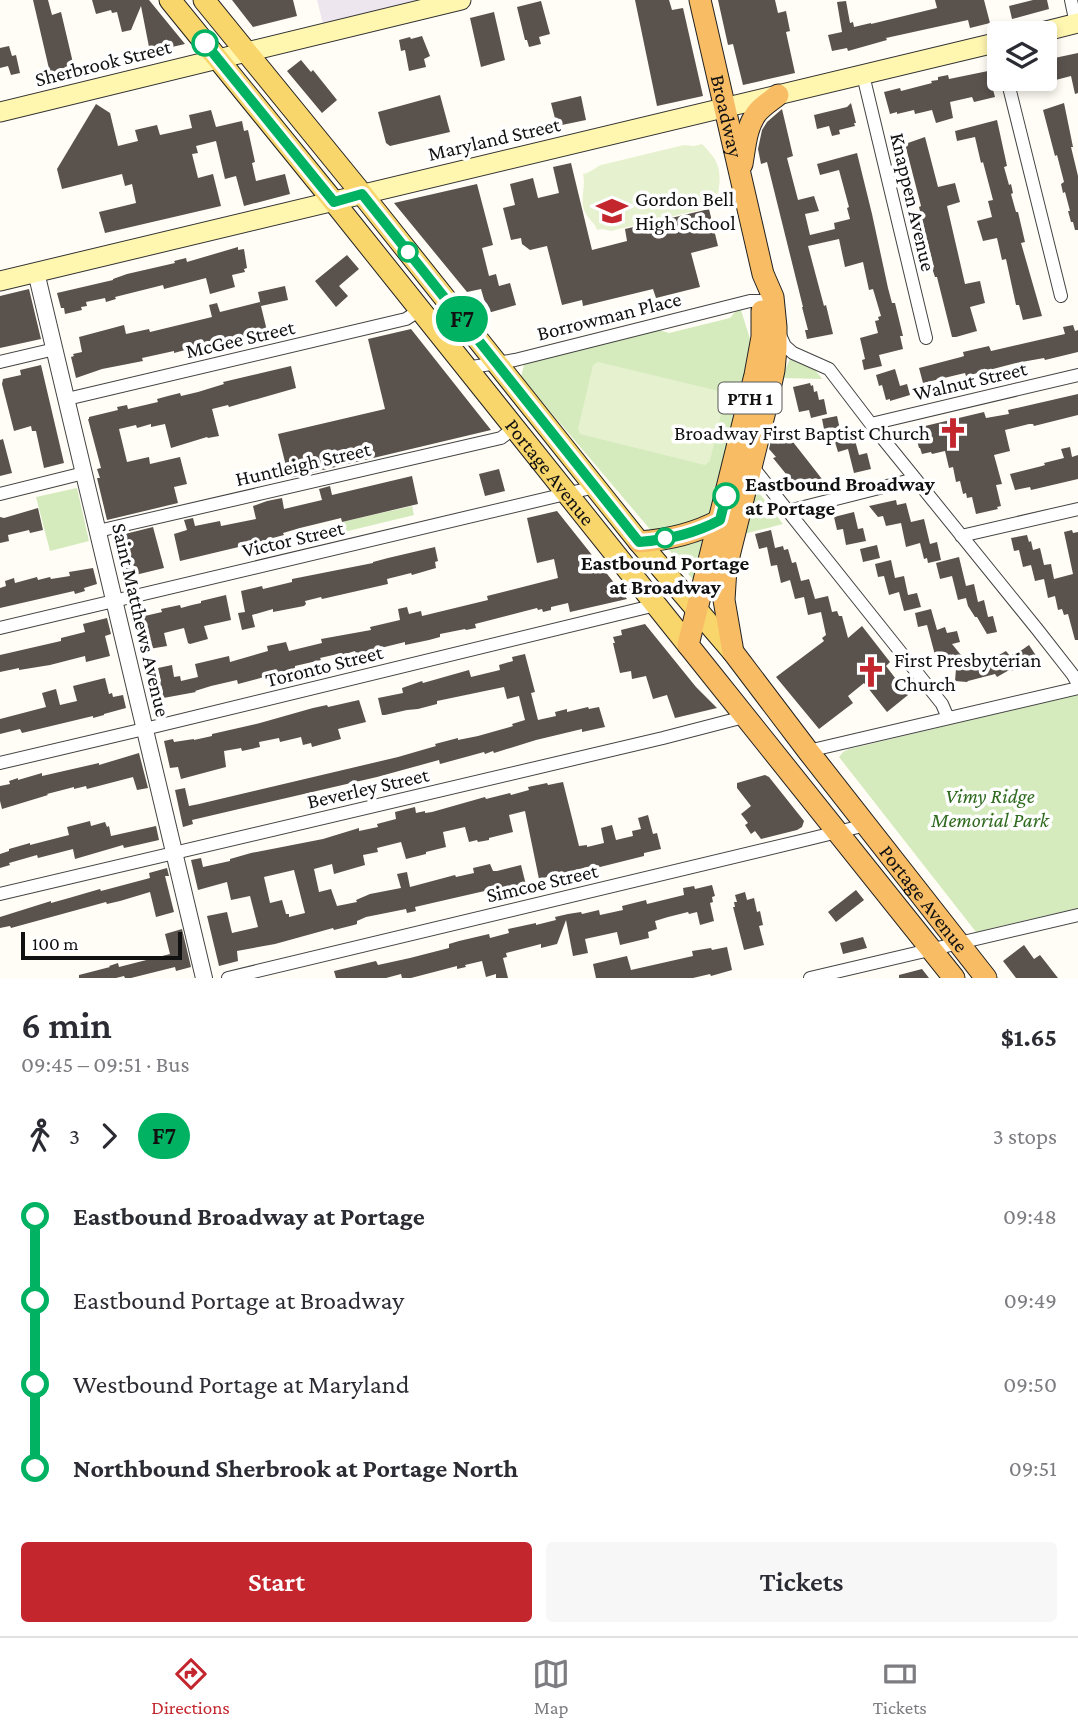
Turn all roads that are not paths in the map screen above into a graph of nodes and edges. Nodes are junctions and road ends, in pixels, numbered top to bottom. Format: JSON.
{"nodes":[{"id":1,"x":170,"y":0,"type":"edge"},
{"id":2,"x":204,"y":0,"type":"edge"},
{"id":3,"x":461,"y":0,"type":"edge"},
{"id":4,"x":700,"y":0,"type":"edge"},
{"id":5,"x":1071,"y":0,"type":"edge"},
{"id":6,"x":1077,"y":24,"type":"edge"},
{"id":7,"x":1057,"y":29,"type":"edge"},
{"id":8,"x":987,"y":47,"type":"edge"},
{"id":9,"x":246,"y":52,"type":"junction"},
{"id":10,"x":218,"y":59,"type":"junction"},
{"id":11,"x":863,"y":75,"type":"junction"},
{"id":12,"x":1010,"y":91,"type":"edge"},
{"id":13,"x":778,"y":95,"type":"junction"},
{"id":14,"x":725,"y":108,"type":"junction"},
{"id":15,"x":0,"y":111,"type":"edge"},
{"id":16,"x":741,"y":176,"type":"junction"},
{"id":17,"x":362,"y":194,"type":"junction"},
{"id":18,"x":334,"y":202,"type":"junction"},
{"id":19,"x":36,"y":272,"type":"junction"},
{"id":20,"x":763,"y":274,"type":"junction"},
{"id":21,"x":0,"y":281,"type":"edge"},
{"id":22,"x":1061,"y":296,"type":"dead end"},
{"id":23,"x":762,"y":301,"type":"junction"},
{"id":24,"x":419,"y":310,"type":"junction"},
{"id":25,"x":776,"y":327,"type":"junction"},
{"id":26,"x":926,"y":338,"type":"dead end"},
{"id":27,"x":55,"y":349,"type":"junction"},
{"id":28,"x":0,"y":362,"type":"edge"},
{"id":29,"x":497,"y":363,"type":"junction"},
{"id":30,"x":466,"y":368,"type":"junction"},
{"id":31,"x":1078,"y":374,"type":"edge"},
{"id":32,"x":67,"y":399,"type":"junction"},
{"id":33,"x":871,"y":424,"type":"junction"},
{"id":34,"x":514,"y":428,"type":"junction"},
{"id":35,"x":752,"y":466,"type":"junction"},
{"id":36,"x":84,"y":473,"type":"junction"},
{"id":37,"x":915,"y":479,"type":"junction"},
{"id":38,"x":595,"y":487,"type":"junction"},
{"id":39,"x":0,"y":494,"type":"edge"},
{"id":40,"x":567,"y":494,"type":"junction"},
{"id":41,"x":1078,"y":509,"type":"edge"},
{"id":42,"x":788,"y":511,"type":"junction"},
{"id":43,"x":720,"y":520,"type":"junction"},
{"id":44,"x":98,"y":531,"type":"junction"},
{"id":45,"x":961,"y":536,"type":"junction"},
{"id":46,"x":639,"y":542,"type":"junction"},
{"id":47,"x":114,"y":602,"type":"junction"},
{"id":48,"x":656,"y":605,"type":"junction"},
{"id":49,"x":698,"y":610,"type":"junction"},
{"id":50,"x":0,"y":628,"type":"edge"},
{"id":51,"x":688,"y":645,"type":"junction"},
{"id":52,"x":733,"y":652,"type":"junction"},
{"id":53,"x":1078,"y":686,"type":"edge"},
{"id":54,"x":744,"y":717,"type":"junction"},
{"id":55,"x":948,"y":718,"type":"junction"},
{"id":56,"x":145,"y":729,"type":"junction"},
{"id":57,"x":808,"y":751,"type":"junction"},
{"id":58,"x":0,"y":763,"type":"edge"},
{"id":59,"x":866,"y":825,"type":"junction"},
{"id":60,"x":837,"y":833,"type":"junction"},
{"id":61,"x":174,"y":854,"type":"junction"},
{"id":62,"x":0,"y":894,"type":"edge"},
{"id":63,"x":1078,"y":915,"type":"edge"},
{"id":64,"x":958,"y":943,"type":"junction"},
{"id":65,"x":932,"y":949,"type":"junction"},
{"id":66,"x":204,"y":978,"type":"edge"},
{"id":67,"x":228,"y":978,"type":"edge"},
{"id":68,"x":810,"y":978,"type":"edge"},
{"id":69,"x":954,"y":978,"type":"edge"},
{"id":70,"x":986,"y":978,"type":"edge"}],
"edges":[{"from":1,"to":10,"type":"main road","name":"Portage Avenue"},
{"from":2,"to":9,"type":"main road","name":"Portage Avenue"},
{"from":3,"to":9,"type":"main road","name":"Sherbrook Street"},
{"from":4,"to":14,"type":"highway","name":"Broadway","number":"PTH 1"},
{"from":5,"to":6,"type":"street"},
{"from":6,"to":7,"type":"main road"},
{"from":8,"to":11,"type":"main road","name":"Maryland Street"},
{"from":9,"to":10,"type":"main road","name":"Sherbrook Street"},
{"from":9,"to":17,"type":"main road","name":"Portage Avenue"},
{"from":10,"to":15,"type":"main road","name":"Sherbrook Street"},
{"from":10,"to":18,"type":"main road","name":"Portage Avenue"},
{"from":11,"to":13,"type":"main road","name":"Maryland Street"},
{"from":11,"to":26,"type":"street","name":"Knappen Avenue"},
{"from":12,"to":22,"type":"street"},
{"from":13,"to":14,"type":"main road","name":"Maryland Street"},
{"from":13,"to":16,"type":"highway"},
{"from":14,"to":16,"type":"highway","name":"Broadway","number":"PTH 1"},
{"from":14,"to":17,"type":"main road","name":"Maryland Street"},
{"from":16,"to":20,"type":"highway","name":"Broadway","number":"PTH 1"},
{"from":17,"to":18,"type":"main road","name":"Maryland Street"},
{"from":17,"to":29,"type":"main road","name":"Portage Avenue"},
{"from":18,"to":19,"type":"main road","name":"Maryland Street"},
{"from":18,"to":24,"type":"main road","name":"Portage Avenue"},
{"from":19,"to":21,"type":"main road","name":"Maryland Street"},
{"from":19,"to":27,"type":"street","name":"Saint Matthews Avenue"},
{"from":20,"to":23,"type":"highway","name":"Broadway","number":"PTH 1"},
{"from":20,"to":25,"type":"highway","name":"Broadway","number":"PTH 1"},
{"from":23,"to":29,"type":"street","name":"Borrowman Place"},
{"from":23,"to":43,"type":"highway","name":"Broadway","number":"PTH 1"},
{"from":24,"to":30,"type":"main road","name":"Portage Avenue"},
{"from":24,"to":32,"type":"street","name":"McGee Street"},
{"from":25,"to":33,"type":"street"},
{"from":25,"to":35,"type":"highway","name":"Broadway","number":"PTH 1"},
{"from":27,"to":28,"type":"street"},
{"from":27,"to":32,"type":"street","name":"Saint Matthews Avenue"},
{"from":29,"to":30,"type":"street","name":"Borrowman Place"},
{"from":29,"to":38,"type":"main road","name":"Portage Avenue"},
{"from":30,"to":34,"type":"main road","name":"Portage Avenue"},
{"from":31,"to":33,"type":"street","name":"Walnut Street"},
{"from":32,"to":36,"type":"street","name":"Saint Matthews Avenue"},
{"from":33,"to":37,"type":"street"},
{"from":34,"to":40,"type":"main road","name":"Portage Avenue"},
{"from":34,"to":44,"type":"street","name":"Huntleigh Street"},
{"from":35,"to":42,"type":"street"},
{"from":35,"to":52,"type":"highway","name":"Broadway","number":"PTH 1"},
{"from":36,"to":39,"type":"street"},
{"from":36,"to":44,"type":"street","name":"Saint Matthews Avenue"},
{"from":37,"to":42,"type":"street"},
{"from":37,"to":45,"type":"street"},
{"from":38,"to":40,"type":"street","name":"Victor Street"},
{"from":38,"to":46,"type":"main road","name":"Portage Avenue"},
{"from":40,"to":47,"type":"street","name":"Victor Street"},
{"from":40,"to":48,"type":"main road","name":"Portage Avenue"},
{"from":41,"to":45,"type":"street"},
{"from":42,"to":55,"type":"street"},
{"from":43,"to":46,"type":"highway"},
{"from":43,"to":49,"type":"highway","name":"Broadway","number":"PTH 1"},
{"from":44,"to":47,"type":"street","name":"Saint Matthews Avenue"},
{"from":45,"to":53,"type":"street"},
{"from":46,"to":49,"type":"main road","name":"Portage Avenue"},
{"from":47,"to":50,"type":"street","name":"Victor Street"},
{"from":47,"to":56,"type":"street","name":"Saint Matthews Avenue"},
{"from":48,"to":51,"type":"main road","name":"Portage Avenue"},
{"from":48,"to":56,"type":"street","name":"Toronto Street"},
{"from":49,"to":51,"type":"highway","name":"Broadway","number":"PTH 1"},
{"from":49,"to":52,"type":"main road","name":"Portage Avenue"},
{"from":51,"to":54,"type":"highway","name":"Portage Avenue"},
{"from":52,"to":57,"type":"highway","name":"Portage Avenue","number":"PTH 1"},
{"from":53,"to":55,"type":"street"},
{"from":54,"to":60,"type":"highway","name":"Portage Avenue"},
{"from":54,"to":61,"type":"street","name":"Beverley Street"},
{"from":55,"to":57,"type":"street"},
{"from":56,"to":58,"type":"street","name":"Toronto Street"},
{"from":56,"to":61,"type":"street","name":"Saint Matthews Avenue"},
{"from":57,"to":59,"type":"highway","name":"Portage Avenue","number":"PTH 1"},
{"from":59,"to":60,"type":"street","name":"Simcoe Street"},
{"from":59,"to":64,"type":"highway","name":"Portage Avenue","number":"PTH 1"},
{"from":60,"to":65,"type":"highway","name":"Portage Avenue"},
{"from":60,"to":67,"type":"street","name":"Simcoe Street"},
{"from":61,"to":62,"type":"street","name":"Beverley Street"},
{"from":61,"to":66,"type":"street","name":"Saint Matthews Avenue"},
{"from":63,"to":64,"type":"street"},
{"from":64,"to":65,"type":"street"},
{"from":64,"to":70,"type":"highway","name":"Portage Avenue","number":"PTH 1"},
{"from":65,"to":68,"type":"street"},
{"from":65,"to":69,"type":"highway","name":"Portage Avenue"}]}
